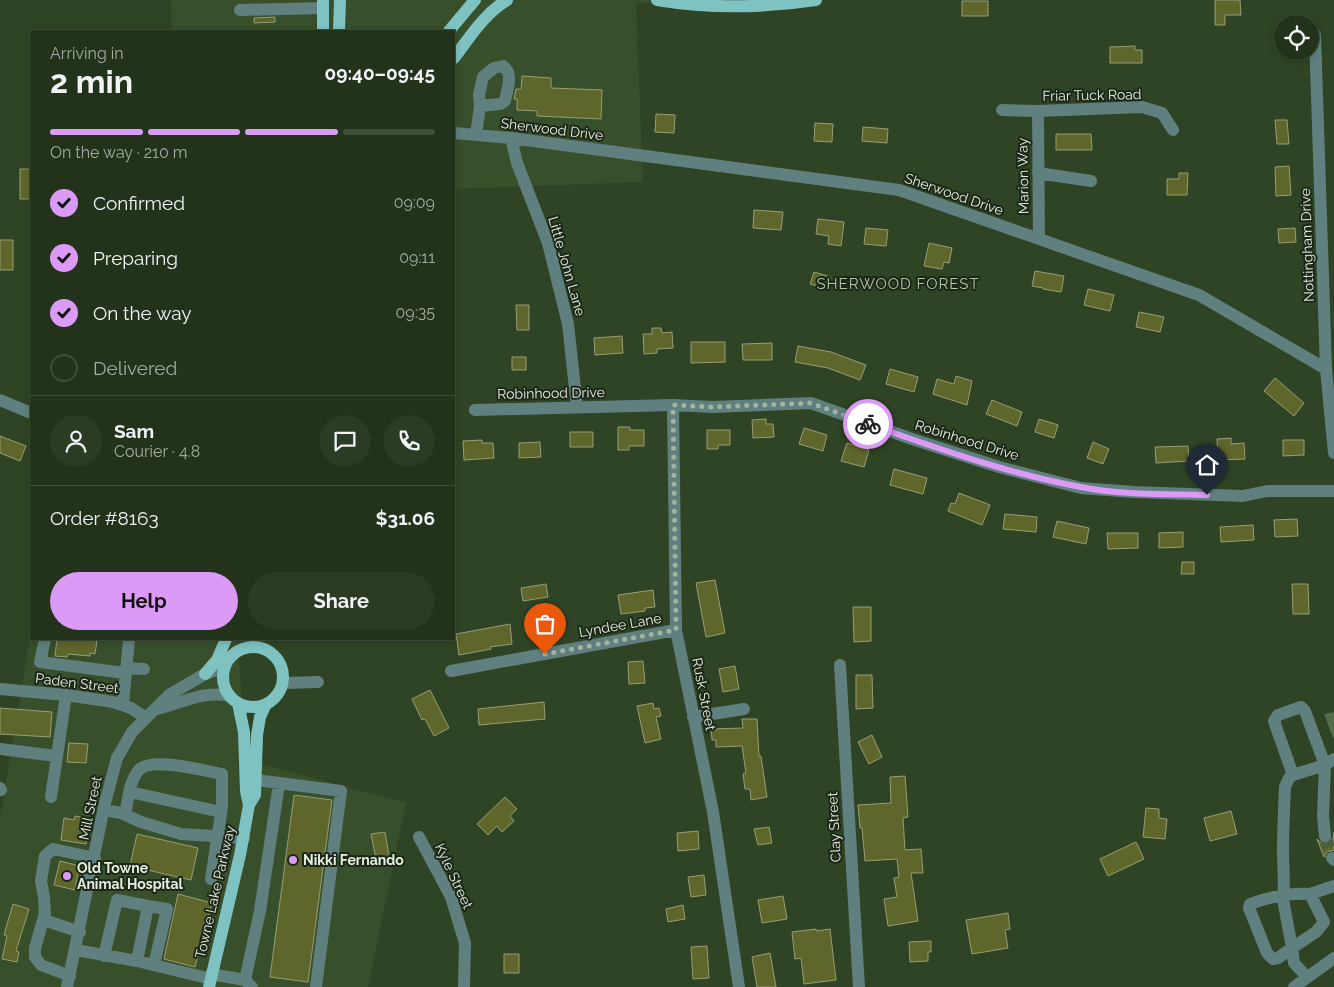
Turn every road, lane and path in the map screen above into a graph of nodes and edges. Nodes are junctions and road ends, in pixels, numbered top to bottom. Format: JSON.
{"nodes":[{"id":1,"x":340,"y":0,"type":"edge"},
{"id":2,"x":475,"y":0,"type":"edge"},
{"id":3,"x":507,"y":0,"type":"edge"},
{"id":4,"x":657,"y":0,"type":"edge"},
{"id":5,"x":816,"y":0,"type":"edge"},
{"id":6,"x":323,"y":4,"type":"edge"},
{"id":7,"x":240,"y":10,"type":"dead end"},
{"id":8,"x":323,"y":30,"type":"edge"},
{"id":9,"x":339,"y":30,"type":"edge"},
{"id":10,"x":450,"y":30,"type":"edge"},
{"id":11,"x":455,"y":57,"type":"edge"},
{"id":12,"x":1316,"y":60,"type":"edge"},
{"id":13,"x":480,"y":106,"type":"dead end"},
{"id":14,"x":1002,"y":110,"type":"dead end"},
{"id":15,"x":1038,"y":111,"type":"junction"},
{"id":16,"x":1173,"y":130,"type":"dead end"},
{"id":17,"x":455,"y":133,"type":"edge"},
{"id":18,"x":476,"y":135,"type":"junction"},
{"id":19,"x":511,"y":138,"type":"junction"},
{"id":20,"x":1038,"y":173,"type":"junction"},
{"id":21,"x":1091,"y":180,"type":"dead end"},
{"id":22,"x":1039,"y":239,"type":"junction"},
{"id":23,"x":1326,"y":368,"type":"junction"},
{"id":24,"x":0,"y":400,"type":"edge"},
{"id":25,"x":673,"y":405,"type":"junction"},
{"id":26,"x":577,"y":407,"type":"junction"},
{"id":27,"x":475,"y":410,"type":"dead end"},
{"id":28,"x":30,"y":413,"type":"edge"},
{"id":29,"x":1334,"y":453,"type":"edge"},
{"id":30,"x":1334,"y":490,"type":"edge"},
{"id":31,"x":676,"y":630,"type":"junction"},
{"id":32,"x":44,"y":640,"type":"edge"},
{"id":33,"x":129,"y":640,"type":"edge"},
{"id":34,"x":226,"y":640,"type":"edge"},
{"id":35,"x":236,"y":640,"type":"edge"},
{"id":36,"x":260,"y":640,"type":"edge"},
{"id":37,"x":268,"y":651,"type":"junction"},
{"id":38,"x":228,"y":662,"type":"junction"},
{"id":39,"x":840,"y":665,"type":"dead end"},
{"id":40,"x":144,"y":669,"type":"dead end"},
{"id":41,"x":126,"y":670,"type":"junction"},
{"id":42,"x":451,"y":671,"type":"dead end"},
{"id":43,"x":205,"y":674,"type":"junction"},
{"id":44,"x":318,"y":682,"type":"dead end"},
{"id":45,"x":283,"y":683,"type":"junction"},
{"id":46,"x":0,"y":689,"type":"edge"},
{"id":47,"x":66,"y":695,"type":"junction"},
{"id":48,"x":234,"y":699,"type":"junction"},
{"id":49,"x":123,"y":704,"type":"junction"},
{"id":50,"x":266,"y":704,"type":"junction"},
{"id":51,"x":157,"y":709,"type":"junction"},
{"id":52,"x":744,"y":709,"type":"dead end"},
{"id":53,"x":694,"y":717,"type":"junction"},
{"id":54,"x":146,"y":718,"type":"junction"},
{"id":55,"x":0,"y":749,"type":"edge"},
{"id":56,"x":56,"y":756,"type":"junction"},
{"id":57,"x":1330,"y":762,"type":"edge"},
{"id":58,"x":1293,"y":775,"type":"junction"},
{"id":59,"x":256,"y":780,"type":"junction"},
{"id":60,"x":279,"y":784,"type":"junction"},
{"id":61,"x":130,"y":792,"type":"junction"},
{"id":62,"x":51,"y":797,"type":"dead end"},
{"id":63,"x":249,"y":805,"type":"junction"},
{"id":64,"x":104,"y":810,"type":"junction"},
{"id":65,"x":222,"y":812,"type":"junction"},
{"id":66,"x":125,"y":815,"type":"junction"},
{"id":67,"x":218,"y":835,"type":"junction"},
{"id":68,"x":1325,"y":836,"type":"tunnel mouth"},
{"id":69,"x":419,"y":837,"type":"dead end"},
{"id":70,"x":244,"y":838,"type":"junction"},
{"id":71,"x":95,"y":858,"type":"junction"},
{"id":72,"x":211,"y":879,"type":"dead end"},
{"id":73,"x":1334,"y":886,"type":"edge"},
{"id":74,"x":1284,"y":894,"type":"junction"},
{"id":75,"x":1310,"y":894,"type":"junction"},
{"id":76,"x":148,"y":906,"type":"junction"},
{"id":77,"x":44,"y":920,"type":"junction"},
{"id":78,"x":80,"y":932,"type":"junction"},
{"id":79,"x":1292,"y":948,"type":"junction"},
{"id":80,"x":76,"y":950,"type":"junction"},
{"id":81,"x":104,"y":956,"type":"junction"},
{"id":82,"x":1334,"y":958,"type":"edge"},
{"id":83,"x":137,"y":961,"type":"junction"},
{"id":84,"x":154,"y":965,"type":"junction"},
{"id":85,"x":1307,"y":978,"type":"junction"},
{"id":86,"x":210,"y":980,"type":"edge"},
{"id":87,"x":69,"y":981,"type":"edge"},
{"id":88,"x":249,"y":984,"type":"edge"},
{"id":89,"x":316,"y":987,"type":"edge"},
{"id":90,"x":464,"y":987,"type":"edge"},
{"id":91,"x":739,"y":987,"type":"edge"},
{"id":92,"x":859,"y":987,"type":"edge"},
{"id":93,"x":1294,"y":987,"type":"edge"}],
"edges":[{"from":1,"to":9,"type":"main road"},
{"from":2,"to":10,"type":"main road"},
{"from":3,"to":11,"type":"main road"},
{"from":4,"to":5,"type":"main road"},
{"from":6,"to":7,"type":"street"},
{"from":6,"to":8,"type":"main road"},
{"from":12,"to":23,"type":"street","name":"Nottingham Drive"},
{"from":13,"to":18,"type":"street"},
{"from":14,"to":15,"type":"street","name":"Friar Tuck Road"},
{"from":15,"to":16,"type":"street","name":"Friar Tuck Road"},
{"from":15,"to":20,"type":"street","name":"Marion Way"},
{"from":17,"to":18,"type":"street","name":"Sherwood Drive"},
{"from":18,"to":19,"type":"street","name":"Sherwood Drive"},
{"from":19,"to":22,"type":"street","name":"Sherwood Drive"},
{"from":19,"to":26,"type":"street","name":"Little John Lane"},
{"from":20,"to":21,"type":"street"},
{"from":20,"to":22,"type":"street","name":"Marion Way"},
{"from":22,"to":23,"type":"street","name":"Sherwood Drive"},
{"from":23,"to":29,"type":"street","name":"Nottingham Drive"},
{"from":24,"to":28,"type":"street"},
{"from":25,"to":26,"type":"street","name":"Robinhood Drive"},
{"from":25,"to":30,"type":"street","name":"Robinhood Drive"},
{"from":25,"to":31,"type":"street","name":"Rusk Street"},
{"from":26,"to":27,"type":"street","name":"Robinhood Drive"},
{"from":31,"to":42,"type":"street","name":"Lyndee Lane"},
{"from":31,"to":53,"type":"street","name":"Rusk Street"},
{"from":32,"to":41,"type":"street"},
{"from":33,"to":41,"type":"street"},
{"from":34,"to":43,"type":"main road"},
{"from":35,"to":38,"type":"main road"},
{"from":36,"to":37,"type":"main road"},
{"from":37,"to":38,"type":"main road"},
{"from":37,"to":45,"type":"main road"},
{"from":38,"to":43,"type":"street","name":"Mill Street"},
{"from":38,"to":48,"type":"main road"},
{"from":39,"to":92,"type":"street","name":"Clay Street"},
{"from":40,"to":41,"type":"street"},
{"from":41,"to":49,"type":"street"},
{"from":43,"to":51,"type":"street","name":"Mill Street"},
{"from":44,"to":45,"type":"street"},
{"from":45,"to":50,"type":"main road"},
{"from":46,"to":47,"type":"street","name":"Paden Street"},
{"from":47,"to":49,"type":"street","name":"Paden Street"},
{"from":47,"to":56,"type":"street"},
{"from":48,"to":50,"type":"main road"},
{"from":48,"to":51,"type":"street","name":"Mill Street"},
{"from":48,"to":63,"type":"main road","name":"Towne Lake Parkway"},
{"from":49,"to":54,"type":"street","name":"Paden Street"},
{"from":50,"to":59,"type":"main road","name":"Towne Lake Parkway"},
{"from":51,"to":54,"type":"street","name":"Mill Street"},
{"from":52,"to":53,"type":"street"},
{"from":53,"to":91,"type":"street","name":"Rusk Street"},
{"from":54,"to":64,"type":"street","name":"Mill Street"},
{"from":55,"to":56,"type":"street"},
{"from":56,"to":62,"type":"street"},
{"from":57,"to":58,"type":"street"},
{"from":57,"to":58,"type":"street"},
{"from":57,"to":68,"type":"street"},
{"from":58,"to":74,"type":"street"},
{"from":59,"to":60,"type":"street"},
{"from":59,"to":63,"type":"main road","name":"Towne Lake Parkway"},
{"from":60,"to":88,"type":"street"},
{"from":60,"to":89,"type":"street"},
{"from":61,"to":65,"type":"street"},
{"from":61,"to":65,"type":"street"},
{"from":61,"to":66,"type":"street"},
{"from":63,"to":70,"type":"main road","name":"Towne Lake Parkway"},
{"from":64,"to":66,"type":"street"},
{"from":64,"to":71,"type":"street","name":"Mill Street"},
{"from":65,"to":67,"type":"street"},
{"from":66,"to":67,"type":"street"},
{"from":67,"to":70,"type":"street"},
{"from":67,"to":72,"type":"street"},
{"from":69,"to":90,"type":"street","name":"Kyle Street"},
{"from":70,"to":86,"type":"main road","name":"Towne Lake Parkway"},
{"from":71,"to":77,"type":"street"},
{"from":71,"to":78,"type":"street","name":"Mill Street"},
{"from":73,"to":75,"type":"street"},
{"from":74,"to":75,"type":"street"},
{"from":74,"to":79,"type":"street"},
{"from":74,"to":79,"type":"street"},
{"from":75,"to":79,"type":"street"},
{"from":76,"to":81,"type":"street"},
{"from":76,"to":83,"type":"street"},
{"from":76,"to":84,"type":"street"},
{"from":77,"to":78,"type":"street"},
{"from":77,"to":87,"type":"street"},
{"from":78,"to":80,"type":"street","name":"Mill Street"},
{"from":79,"to":85,"type":"street"},
{"from":80,"to":81,"type":"street"},
{"from":80,"to":87,"type":"street","name":"Mill Street"},
{"from":81,"to":83,"type":"street"},
{"from":82,"to":85,"type":"street"},
{"from":83,"to":84,"type":"street"},
{"from":84,"to":86,"type":"street"},
{"from":85,"to":93,"type":"street"},
{"from":86,"to":88,"type":"street"}]}
